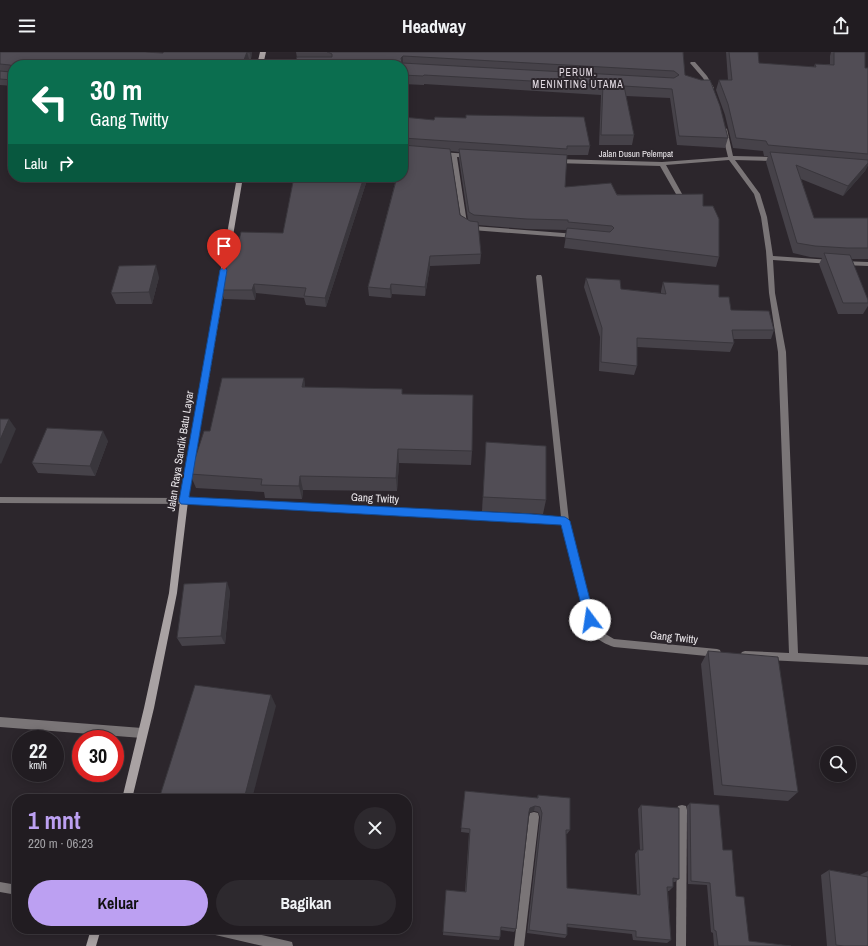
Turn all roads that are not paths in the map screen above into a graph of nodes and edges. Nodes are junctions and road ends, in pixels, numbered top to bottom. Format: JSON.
{"nodes":[{"id":1,"x":693,"y":63,"type":"dead end"},
{"id":2,"x":714,"y":94,"type":"edge"},
{"id":3,"x":723,"y":125,"type":"edge"},
{"id":4,"x":432,"y":153,"type":"edge"},
{"id":5,"x":454,"y":155,"type":"junction"},
{"id":6,"x":476,"y":156,"type":"edge"},
{"id":7,"x":731,"y":158,"type":"junction"},
{"id":8,"x":784,"y":159,"type":"edge"},
{"id":9,"x":550,"y":161,"type":"edge"},
{"id":10,"x":662,"y":164,"type":"junction"},
{"id":11,"x":239,"y":182,"type":"edge"},
{"id":12,"x":683,"y":201,"type":"edge"},
{"id":13,"x":584,"y":236,"type":"edge"},
{"id":14,"x":770,"y":258,"type":"junction"},
{"id":15,"x":868,"y":264,"type":"edge"},
{"id":16,"x":539,"y":277,"type":"dead end"},
{"id":17,"x":0,"y":500,"type":"edge"},
{"id":18,"x":184,"y":501,"type":"junction"},
{"id":19,"x":565,"y":521,"type":"junction"},
{"id":20,"x":722,"y":653,"type":"edge"},
{"id":21,"x":738,"y":654,"type":"edge"},
{"id":22,"x":794,"y":658,"type":"junction"},
{"id":23,"x":868,"y":661,"type":"edge"},
{"id":24,"x":0,"y":722,"type":"edge"},
{"id":25,"x":142,"y":733,"type":"junction"},
{"id":26,"x":128,"y":794,"type":"edge"},
{"id":27,"x":682,"y":810,"type":"dead end"},
{"id":28,"x":534,"y":817,"type":"edge"},
{"id":29,"x":0,"y":887,"type":"edge"},
{"id":30,"x":12,"y":889,"type":"edge"},
{"id":31,"x":95,"y":934,"type":"edge"},
{"id":32,"x":234,"y":934,"type":"edge"},
{"id":33,"x":91,"y":946,"type":"edge"},
{"id":34,"x":288,"y":946,"type":"edge"},
{"id":35,"x":519,"y":946,"type":"edge"},
{"id":36,"x":681,"y":946,"type":"edge"}],
"edges":[{"from":1,"to":2,"type":"street"},
{"from":3,"to":7,"type":"street"},
{"from":4,"to":5,"type":"street"},
{"from":5,"to":6,"type":"street"},
{"from":5,"to":13,"type":"street"},
{"from":7,"to":8,"type":"street","name":"Jalan Dusun Pelempat"},
{"from":7,"to":10,"type":"street","name":"Jalan Dusun Pelempat"},
{"from":7,"to":14,"type":"street"},
{"from":9,"to":10,"type":"street","name":"Jalan Dusun Pelempat"},
{"from":10,"to":12,"type":"street"},
{"from":11,"to":18,"type":"main road","name":"Jalan Raya Sandik Batu Layar"},
{"from":14,"to":15,"type":"street"},
{"from":14,"to":22,"type":"street"},
{"from":16,"to":19,"type":"street","name":"Gang Twitty"},
{"from":17,"to":18,"type":"street","name":"Gang Twitty"},
{"from":18,"to":19,"type":"street","name":"Gang Twitty"},
{"from":18,"to":25,"type":"main road","name":"Jalan Raya Sandik Batu Layar"},
{"from":19,"to":20,"type":"street","name":"Gang Twitty"},
{"from":21,"to":22,"type":"street"},
{"from":22,"to":23,"type":"street"},
{"from":24,"to":25,"type":"street"},
{"from":25,"to":26,"type":"main road","name":"Jalan Raya Sandik Batu Layar"},
{"from":27,"to":36,"type":"street"},
{"from":28,"to":35,"type":"street"},
{"from":29,"to":30,"type":"street"},
{"from":31,"to":33,"type":"main road"},
{"from":32,"to":34,"type":"street"}]}
